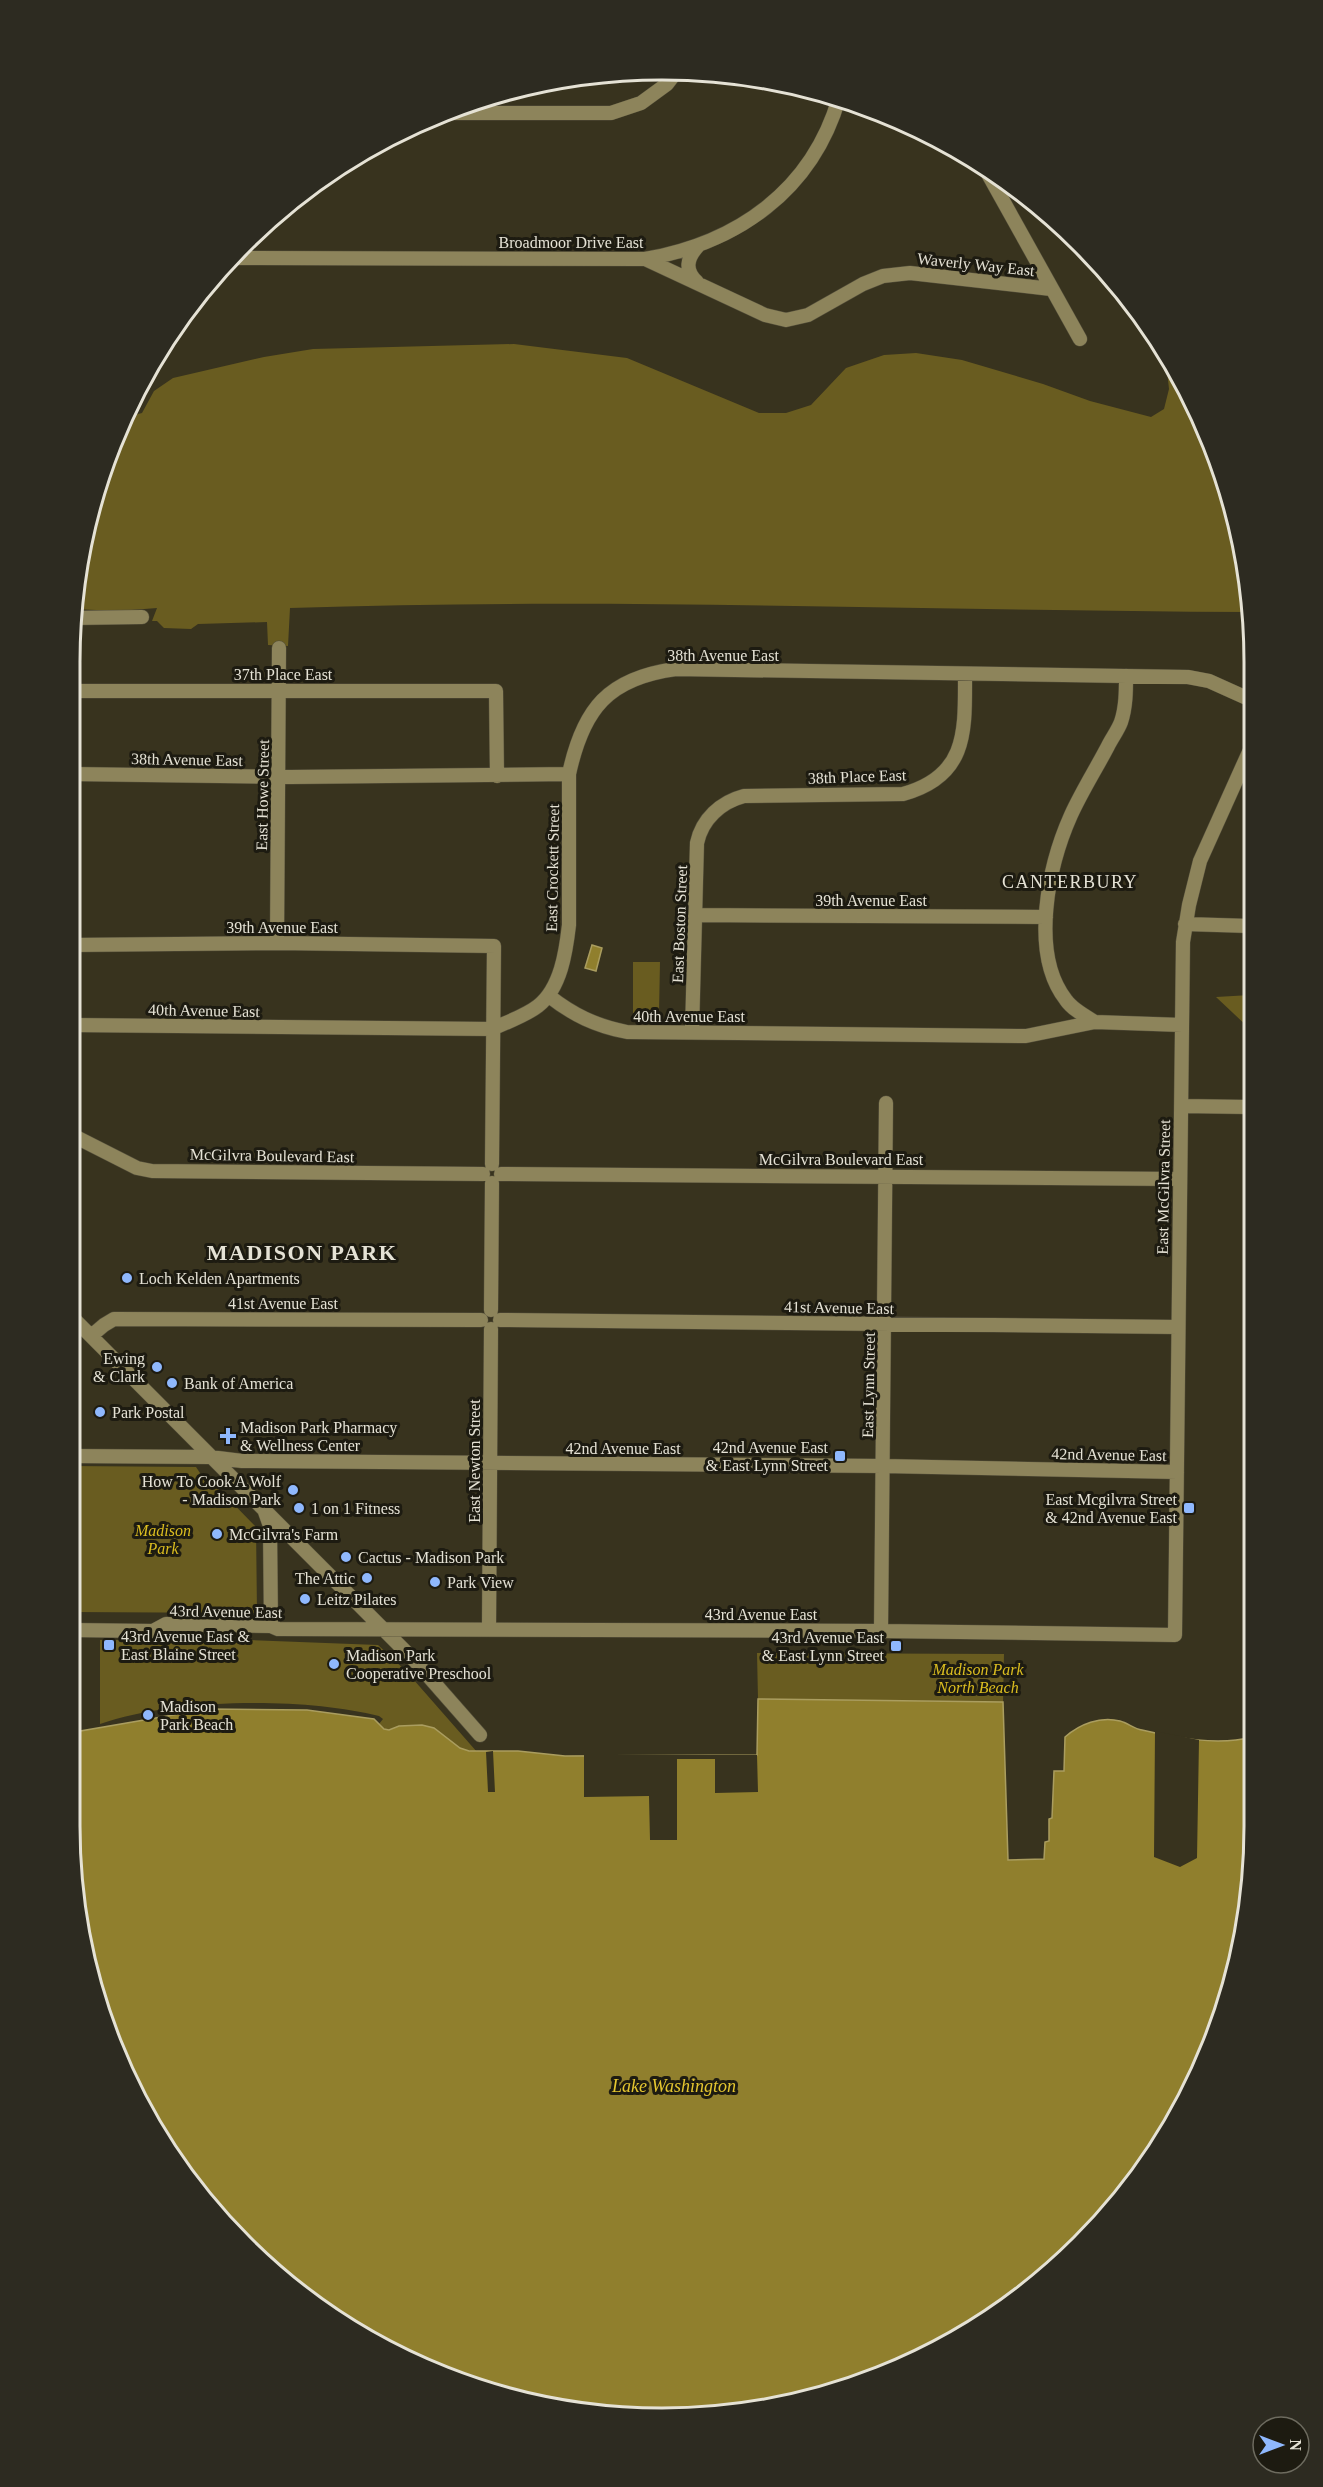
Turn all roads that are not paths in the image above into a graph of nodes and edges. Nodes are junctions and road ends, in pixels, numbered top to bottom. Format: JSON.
{"nodes":[{"id":1,"x":670,"y":80,"type":"edge"},
{"id":2,"x":836,"y":106,"type":"edge"},
{"id":3,"x":466,"y":113,"type":"edge"},
{"id":4,"x":994,"y":184,"type":"edge"},
{"id":5,"x":698,"y":246,"type":"junction"},
{"id":6,"x":243,"y":258,"type":"edge"},
{"id":7,"x":645,"y":259,"type":"junction"},
{"id":8,"x":700,"y":284,"type":"junction"},
{"id":9,"x":1051,"y":289,"type":"junction"},
{"id":10,"x":1080,"y":339,"type":"dead end"},
{"id":11,"x":142,"y":617,"type":"dead end"},
{"id":12,"x":81,"y":618,"type":"edge"},
{"id":13,"x":279,"y":648,"type":"dead end"},
{"id":14,"x":965,"y":675,"type":"junction"},
{"id":15,"x":1126,"y":676,"type":"junction"},
{"id":16,"x":279,"y":690,"type":"junction"},
{"id":17,"x":80,"y":691,"type":"edge"},
{"id":18,"x":1244,"y":697,"type":"edge"},
{"id":19,"x":1244,"y":763,"type":"edge"},
{"id":20,"x":80,"y":774,"type":"edge"},
{"id":21,"x":569,"y":774,"type":"junction"},
{"id":22,"x":497,"y":776,"type":"junction"},
{"id":23,"x":278,"y":777,"type":"junction"},
{"id":24,"x":708,"y":820,"type":"joint"},
{"id":25,"x":695,"y":915,"type":"junction"},
{"id":26,"x":1046,"y":917,"type":"junction"},
{"id":27,"x":1185,"y":924,"type":"junction"},
{"id":28,"x":1244,"y":926,"type":"edge"},
{"id":29,"x":277,"y":943,"type":"junction"},
{"id":30,"x":80,"y":945,"type":"edge"},
{"id":31,"x":494,"y":946,"type":"joint"},
{"id":32,"x":549,"y":996,"type":"junction"},
{"id":33,"x":1095,"y":1022,"type":"junction"},
{"id":34,"x":80,"y":1025,"type":"edge"},
{"id":35,"x":1182,"y":1025,"type":"junction"},
{"id":36,"x":492,"y":1029,"type":"junction"},
{"id":37,"x":692,"y":1032,"type":"junction"},
{"id":38,"x":886,"y":1103,"type":"dead end"},
{"id":39,"x":1181,"y":1106,"type":"junction"},
{"id":40,"x":1244,"y":1107,"type":"edge"},
{"id":41,"x":80,"y":1139,"type":"edge"},
{"id":42,"x":492,"y":1174,"type":"junction"},
{"id":43,"x":885,"y":1176,"type":"junction"},
{"id":44,"x":1180,"y":1179,"type":"junction"},
{"id":45,"x":491,"y":1320,"type":"junction"},
{"id":46,"x":885,"y":1324,"type":"junction"},
{"id":47,"x":80,"y":1325,"type":"edge"},
{"id":48,"x":1178,"y":1327,"type":"junction"},
{"id":49,"x":91,"y":1336,"type":"junction"},
{"id":50,"x":80,"y":1456,"type":"edge"},
{"id":51,"x":210,"y":1457,"type":"junction"},
{"id":52,"x":491,"y":1463,"type":"junction"},
{"id":53,"x":883,"y":1466,"type":"junction"},
{"id":54,"x":1177,"y":1472,"type":"junction"},
{"id":55,"x":262,"y":1507,"type":"junction"},
{"id":56,"x":295,"y":1541,"type":"junction"},
{"id":57,"x":270,"y":1549,"type":"junction"},
{"id":58,"x":354,"y":1602,"type":"junction"},
{"id":59,"x":271,"y":1626,"type":"junction"},
{"id":60,"x":80,"y":1629,"type":"edge"},
{"id":61,"x":347,"y":1629,"type":"junction"},
{"id":62,"x":380,"y":1629,"type":"junction"},
{"id":63,"x":489,"y":1629,"type":"junction"},
{"id":64,"x":881,"y":1631,"type":"junction"},
{"id":65,"x":1175,"y":1635,"type":"joint"},
{"id":66,"x":480,"y":1735,"type":"dead end"}],
"edges":[{"from":1,"to":3,"type":"street"},
{"from":2,"to":5,"type":"street","name":"Broadmoor Drive East"},
{"from":4,"to":9,"type":"street"},
{"from":5,"to":7,"type":"street","name":"Broadmoor Drive East"},
{"from":5,"to":8,"type":"street"},
{"from":6,"to":7,"type":"street","name":"Broadmoor Drive East"},
{"from":7,"to":8,"type":"street","name":"Waverly Way East"},
{"from":8,"to":9,"type":"street","name":"Waverly Way East"},
{"from":9,"to":10,"type":"street"},
{"from":11,"to":12,"type":"street"},
{"from":13,"to":16,"type":"street","name":"East Howe Street"},
{"from":14,"to":15,"type":"street","name":"38th Avenue East"},
{"from":14,"to":21,"type":"street","name":"38th Avenue East"},
{"from":14,"to":24,"type":"street","name":"38th Place East"},
{"from":15,"to":18,"type":"street","name":"38th Avenue East"},
{"from":15,"to":26,"type":"street"},
{"from":16,"to":17,"type":"street","name":"37th Place East"},
{"from":16,"to":22,"type":"street","name":"37th Place East"},
{"from":16,"to":23,"type":"street","name":"East Howe Street"},
{"from":19,"to":27,"type":"street","name":"East McGilvra Street"},
{"from":20,"to":23,"type":"street","name":"38th Avenue East"},
{"from":21,"to":22,"type":"street","name":"38th Avenue East"},
{"from":21,"to":32,"type":"street","name":"East Crockett Street"},
{"from":22,"to":23,"type":"street","name":"38th Avenue East"},
{"from":23,"to":29,"type":"street","name":"East Howe Street"},
{"from":24,"to":25,"type":"street","name":"East Boston Street"},
{"from":25,"to":26,"type":"street","name":"39th Avenue East"},
{"from":25,"to":37,"type":"street","name":"East Boston Street"},
{"from":26,"to":33,"type":"street"},
{"from":27,"to":28,"type":"street"},
{"from":27,"to":35,"type":"street","name":"East McGilvra Street"},
{"from":29,"to":30,"type":"street","name":"39th Avenue East"},
{"from":29,"to":31,"type":"street","name":"39th Avenue East"},
{"from":31,"to":36,"type":"street","name":"East Newton Street"},
{"from":32,"to":36,"type":"street","name":"40th Avenue East"},
{"from":32,"to":37,"type":"street","name":"40th Avenue East"},
{"from":33,"to":35,"type":"street","name":"40th Avenue East"},
{"from":33,"to":37,"type":"street","name":"40th Avenue East"},
{"from":34,"to":36,"type":"street","name":"40th Avenue East"},
{"from":35,"to":39,"type":"street","name":"East McGilvra Street"},
{"from":36,"to":42,"type":"street","name":"East Newton Street"},
{"from":38,"to":43,"type":"street","name":"East Lynn Street"},
{"from":39,"to":40,"type":"street"},
{"from":39,"to":44,"type":"street","name":"East McGilvra Street"},
{"from":41,"to":42,"type":"street","name":"McGilvra Boulevard East"},
{"from":42,"to":43,"type":"street","name":"McGilvra Boulevard East"},
{"from":42,"to":45,"type":"street","name":"East Newton Street"},
{"from":43,"to":44,"type":"street","name":"McGilvra Boulevard East"},
{"from":43,"to":46,"type":"street","name":"East Lynn Street"},
{"from":44,"to":48,"type":"street","name":"East McGilvra Street"},
{"from":45,"to":46,"type":"street","name":"41st Avenue East"},
{"from":45,"to":49,"type":"street","name":"41st Avenue East"},
{"from":45,"to":52,"type":"street","name":"East Newton Street"},
{"from":46,"to":48,"type":"street","name":"41st Avenue East"},
{"from":46,"to":53,"type":"street","name":"East Lynn Street"},
{"from":47,"to":49,"type":"street"},
{"from":48,"to":54,"type":"street","name":"East McGilvra Street"},
{"from":49,"to":51,"type":"street"},
{"from":50,"to":51,"type":"street","name":"42nd Avenue East"},
{"from":51,"to":52,"type":"street","name":"42nd Avenue East"},
{"from":51,"to":55,"type":"street"},
{"from":52,"to":53,"type":"street","name":"42nd Avenue East"},
{"from":52,"to":63,"type":"street","name":"East Newton Street"},
{"from":53,"to":54,"type":"street","name":"42nd Avenue East"},
{"from":53,"to":64,"type":"street","name":"East Lynn Street"},
{"from":54,"to":65,"type":"street","name":"East McGilvra Street"},
{"from":55,"to":56,"type":"street"},
{"from":55,"to":57,"type":"street"},
{"from":56,"to":57,"type":"street"},
{"from":56,"to":58,"type":"street"},
{"from":57,"to":59,"type":"street"},
{"from":58,"to":61,"type":"street"},
{"from":58,"to":62,"type":"street"},
{"from":59,"to":60,"type":"street","name":"43rd Avenue East"},
{"from":59,"to":61,"type":"street","name":"43rd Avenue East"},
{"from":61,"to":62,"type":"street","name":"43rd Avenue East"},
{"from":62,"to":63,"type":"street","name":"43rd Avenue East"},
{"from":62,"to":66,"type":"street"},
{"from":63,"to":64,"type":"street","name":"43rd Avenue East"},
{"from":64,"to":65,"type":"street","name":"43rd Avenue East"}]}
